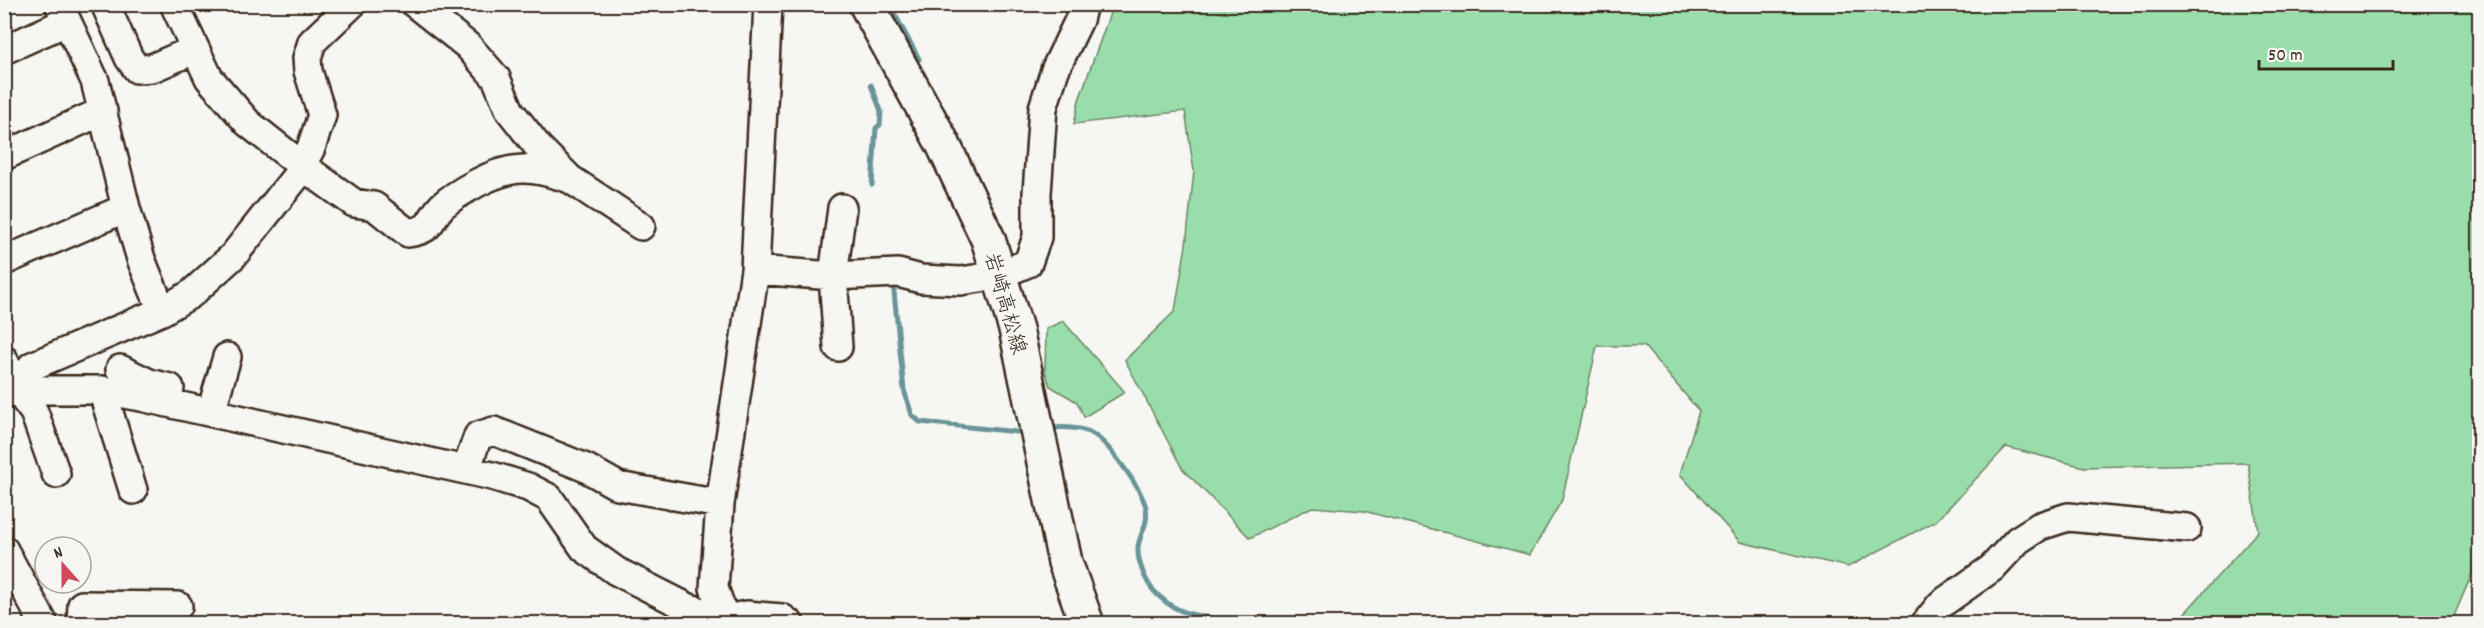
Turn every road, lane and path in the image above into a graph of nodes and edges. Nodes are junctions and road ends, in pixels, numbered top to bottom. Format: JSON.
{"nodes":[{"id":1,"x":105,"y":4,"type":"edge"},
{"id":2,"x":174,"y":4,"type":"edge"},
{"id":3,"x":352,"y":4,"type":"edge"},
{"id":4,"x":415,"y":4,"type":"edge"},
{"id":5,"x":768,"y":4,"type":"edge"},
{"id":6,"x":866,"y":4,"type":"edge"},
{"id":7,"x":1083,"y":4,"type":"edge"},
{"id":8,"x":62,"y":13,"type":"edge"},
{"id":9,"x":4,"y":50,"type":"edge"},
{"id":10,"x":194,"y":50,"type":"junction"},
{"id":11,"x":103,"y":111,"type":"junction"},
{"id":12,"x":4,"y":156,"type":"edge"},
{"id":13,"x":301,"y":165,"type":"junction"},
{"id":14,"x":570,"y":179,"type":"junction"},
{"id":15,"x":126,"y":208,"type":"junction"},
{"id":16,"x":842,"y":208,"type":"dead end"},
{"id":17,"x":641,"y":226,"type":"dead end"},
{"id":18,"x":4,"y":261,"type":"edge"},
{"id":19,"x":755,"y":270,"type":"junction"},
{"id":20,"x":999,"y":275,"type":"junction"},
{"id":21,"x":833,"y":276,"type":"junction"},
{"id":22,"x":162,"y":311,"type":"junction"},
{"id":23,"x":838,"y":347,"type":"dead end"},
{"id":24,"x":227,"y":357,"type":"dead end"},
{"id":25,"x":4,"y":360,"type":"edge"},
{"id":26,"x":120,"y":369,"type":"dead end"},
{"id":27,"x":102,"y":390,"type":"junction"},
{"id":28,"x":11,"y":392,"type":"edge"},
{"id":29,"x":215,"y":398,"type":"junction"},
{"id":30,"x":412,"y":458,"type":"junction"},
{"id":31,"x":466,"y":470,"type":"junction"},
{"id":32,"x":56,"y":474,"type":"dead end"},
{"id":33,"x":133,"y":490,"type":"dead end"},
{"id":34,"x":720,"y":504,"type":"junction"},
{"id":35,"x":2187,"y":528,"type":"dead end"},
{"id":36,"x":4,"y":550,"type":"edge"},
{"id":37,"x":178,"y":606,"type":"dead end"},
{"id":38,"x":139,"y":614,"type":"edge"},
{"id":39,"x":726,"y":621,"type":"edge"},
{"id":40,"x":44,"y":624,"type":"edge"},
{"id":41,"x":81,"y":624,"type":"edge"},
{"id":42,"x":790,"y":624,"type":"edge"},
{"id":43,"x":1087,"y":624,"type":"edge"},
{"id":44,"x":1925,"y":624,"type":"edge"}],
"edges":[{"from":1,"to":10,"type":"street"},
{"from":2,"to":10,"type":"street"},
{"from":3,"to":13,"type":"street"},
{"from":4,"to":14,"type":"street"},
{"from":5,"to":19,"type":"street"},
{"from":6,"to":20,"type":"main road","name":"岩崎高松線"},
{"from":7,"to":20,"type":"street"},
{"from":8,"to":9,"type":"street"},
{"from":8,"to":11,"type":"street"},
{"from":10,"to":13,"type":"street"},
{"from":11,"to":12,"type":"street"},
{"from":11,"to":15,"type":"street"},
{"from":13,"to":14,"type":"street"},
{"from":13,"to":22,"type":"street"},
{"from":14,"to":17,"type":"street"},
{"from":15,"to":18,"type":"street"},
{"from":15,"to":22,"type":"street"},
{"from":16,"to":21,"type":"street"},
{"from":19,"to":21,"type":"street"},
{"from":19,"to":34,"type":"street"},
{"from":20,"to":21,"type":"street"},
{"from":20,"to":43,"type":"main road","name":"岩崎高松線"},
{"from":21,"to":23,"type":"street"},
{"from":22,"to":28,"type":"street"},
{"from":24,"to":29,"type":"street"},
{"from":25,"to":28,"type":"street"},
{"from":26,"to":29,"type":"street"},
{"from":27,"to":28,"type":"street"},
{"from":27,"to":30,"type":"street"},
{"from":27,"to":33,"type":"street"},
{"from":28,"to":32,"type":"street"},
{"from":29,"to":30,"type":"street"},
{"from":30,"to":31,"type":"street"},
{"from":31,"to":34,"type":"street"},
{"from":31,"to":39,"type":"street"},
{"from":34,"to":39,"type":"street"},
{"from":35,"to":44,"type":"street"},
{"from":36,"to":40,"type":"street"},
{"from":37,"to":38,"type":"street"},
{"from":38,"to":41,"type":"street"},
{"from":39,"to":42,"type":"street"}]}
